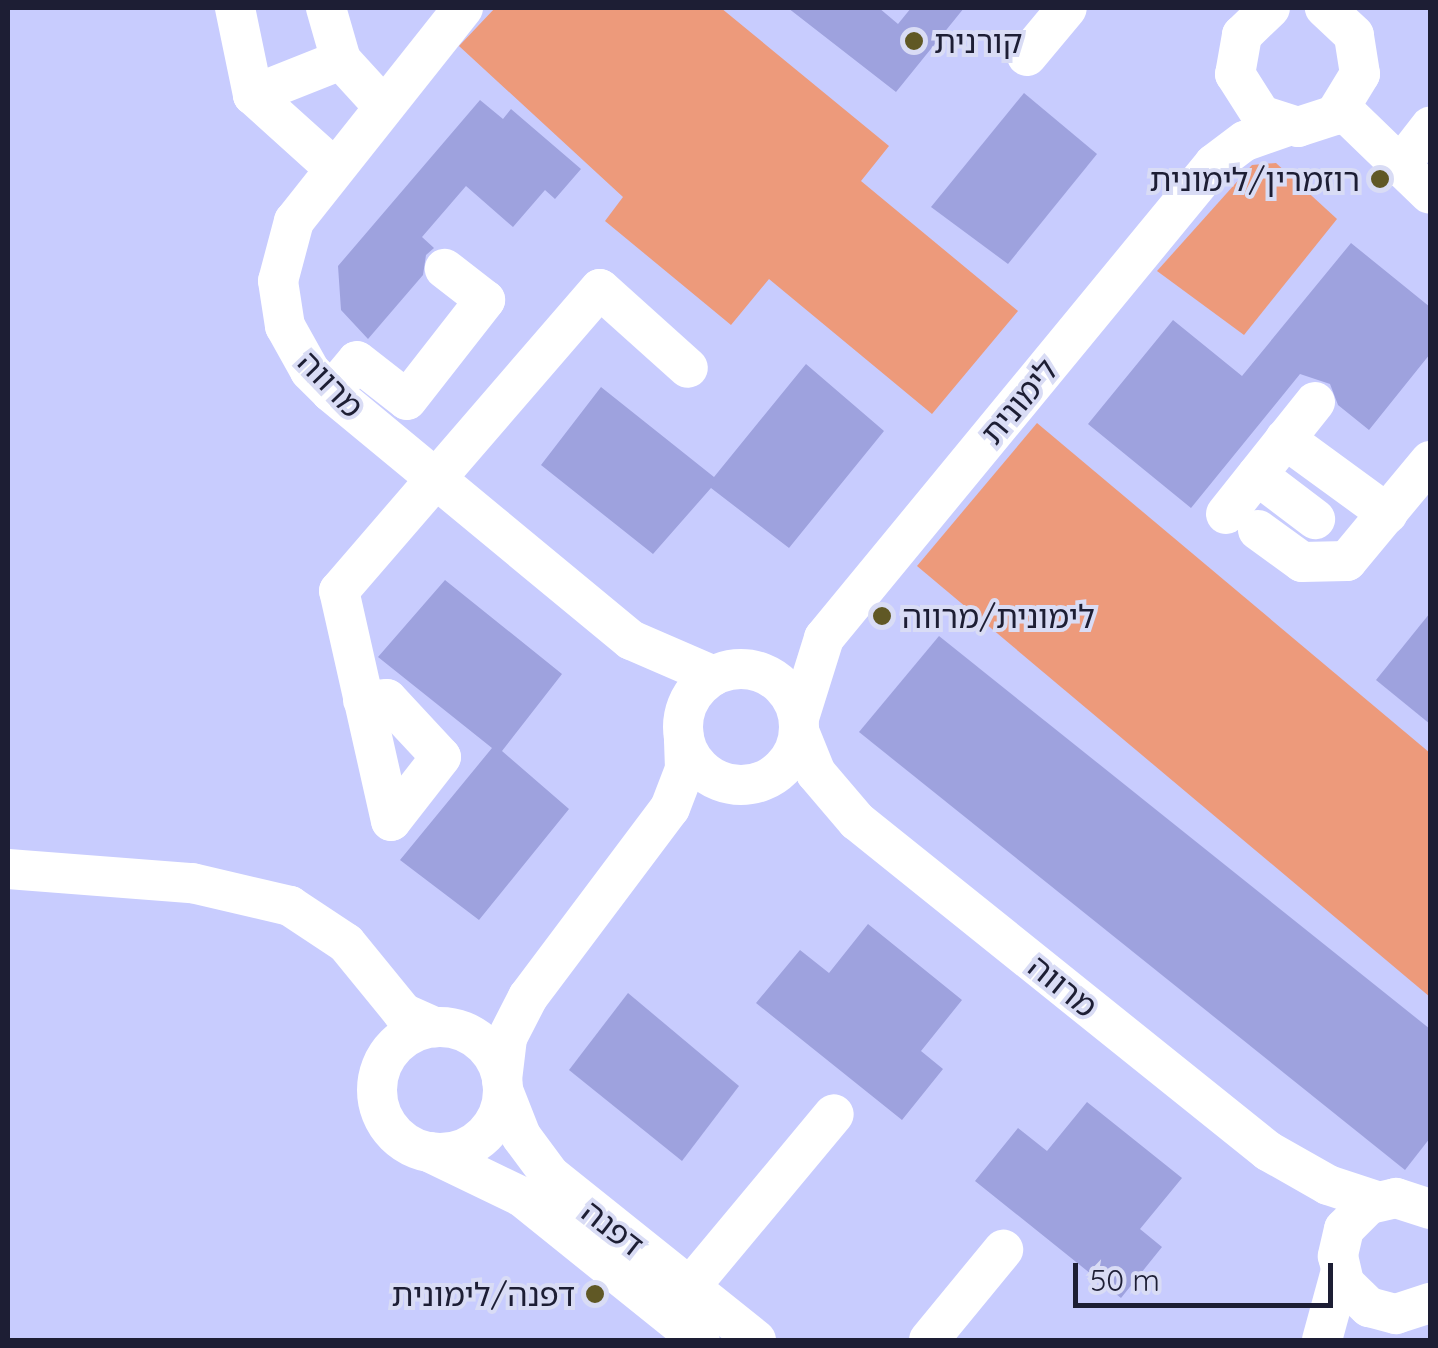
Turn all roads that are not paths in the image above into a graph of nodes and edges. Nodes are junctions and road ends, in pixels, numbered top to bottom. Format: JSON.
{"nodes":[{"id":1,"x":234,"y":8,"type":"edge"},
{"id":2,"x":326,"y":8,"type":"edge"},
{"id":3,"x":462,"y":8,"type":"edge"},
{"id":4,"x":1066,"y":8,"type":"edge"},
{"id":5,"x":1325,"y":8,"type":"edge"},
{"id":6,"x":1378,"y":8,"type":"edge"},
{"id":7,"x":1244,"y":14,"type":"edge"},
{"id":8,"x":1360,"y":54,"type":"junction"},
{"id":9,"x":1027,"y":56,"type":"dead end"},
{"id":10,"x":341,"y":60,"type":"junction"},
{"id":11,"x":1235,"y":74,"type":"junction"},
{"id":12,"x":253,"y":95,"type":"junction"},
{"id":13,"x":382,"y":106,"type":"junction"},
{"id":14,"x":1342,"y":108,"type":"junction"},
{"id":15,"x":1288,"y":126,"type":"junction"},
{"id":16,"x":1430,"y":128,"type":"edge"},
{"id":17,"x":1214,"y":164,"type":"junction"},
{"id":18,"x":333,"y":166,"type":"junction"},
{"id":19,"x":1399,"y":167,"type":"junction"},
{"id":20,"x":1430,"y":194,"type":"edge"},
{"id":21,"x":445,"y":269,"type":"dead end"},
{"id":22,"x":688,"y":368,"type":"dead end"},
{"id":23,"x":331,"y":392,"type":"junction"},
{"id":24,"x":1315,"y":402,"type":"dead end"},
{"id":25,"x":1285,"y":440,"type":"junction"},
{"id":26,"x":1430,"y":461,"type":"edge"},
{"id":27,"x":1257,"y":475,"type":"junction"},
{"id":28,"x":432,"y":476,"type":"junction"},
{"id":29,"x":1388,"y":514,"type":"junction"},
{"id":30,"x":1315,"y":519,"type":"dead end"},
{"id":31,"x":824,"y":638,"type":"junction"},
{"id":32,"x":631,"y":640,"type":"junction"},
{"id":33,"x":732,"y":673,"type":"junction"},
{"id":34,"x":363,"y":700,"type":"dead end"},
{"id":35,"x":799,"y":725,"type":"junction"},
{"id":36,"x":683,"y":732,"type":"junction"},
{"id":37,"x":746,"y":785,"type":"junction"},
{"id":38,"x":857,"y":822,"type":"junction"},
{"id":39,"x":655,"y":832,"type":"junction"},
{"id":40,"x":8,"y":869,"type":"edge"},
{"id":41,"x":380,"y":986,"type":"junction"},
{"id":42,"x":528,"y":997,"type":"junction"},
{"id":43,"x":443,"y":1028,"type":"junction"},
{"id":44,"x":380,"y":1070,"type":"junction"},
{"id":45,"x":502,"y":1085,"type":"junction"},
{"id":46,"x":834,"y":1114,"type":"dead end"},
{"id":47,"x":1268,"y":1151,"type":"junction"},
{"id":48,"x":430,"y":1152,"type":"junction"},
{"id":49,"x":1410,"y":1200,"type":"edge"},
{"id":50,"x":1004,"y":1250,"type":"dead end"},
{"id":51,"x":1339,"y":1270,"type":"junction"},
{"id":52,"x":689,"y":1288,"type":"junction"},
{"id":53,"x":1415,"y":1311,"type":"edge"},
{"id":54,"x":700,"y":1340,"type":"edge"},
{"id":55,"x":756,"y":1340,"type":"edge"},
{"id":56,"x":930,"y":1340,"type":"edge"},
{"id":57,"x":1322,"y":1340,"type":"edge"},
{"id":58,"x":1338,"y":1340,"type":"edge"}],
"edges":[{"from":1,"to":12,"type":"street"},
{"from":2,"to":10,"type":"street"},
{"from":3,"to":13,"type":"street","name":"מרווה"},
{"from":4,"to":9,"type":"street"},
{"from":5,"to":8,"type":"street"},
{"from":6,"to":8,"type":"street"},
{"from":7,"to":11,"type":"street","name":"לימונית"},
{"from":8,"to":14,"type":"street"},
{"from":10,"to":12,"type":"street"},
{"from":10,"to":13,"type":"street"},
{"from":11,"to":15,"type":"street"},
{"from":11,"to":17,"type":"street","name":"לימונית"},
{"from":12,"to":18,"type":"street"},
{"from":13,"to":18,"type":"street","name":"מרווה"},
{"from":14,"to":15,"type":"street","name":"לימונית"},
{"from":14,"to":19,"type":"street"},
{"from":15,"to":17,"type":"street","name":"לימונית"},
{"from":16,"to":19,"type":"street"},
{"from":17,"to":31,"type":"street","name":"לימונית"},
{"from":18,"to":23,"type":"street","name":"מרווה"},
{"from":19,"to":20,"type":"street"},
{"from":21,"to":23,"type":"street"},
{"from":22,"to":28,"type":"street"},
{"from":23,"to":28,"type":"street","name":"מרווה"},
{"from":24,"to":25,"type":"street"},
{"from":25,"to":27,"type":"street"},
{"from":25,"to":29,"type":"street"},
{"from":26,"to":29,"type":"street"},
{"from":27,"to":29,"type":"street"},
{"from":27,"to":30,"type":"street"},
{"from":28,"to":32,"type":"street","name":"מרווה"},
{"from":28,"to":34,"type":"street"},
{"from":31,"to":33,"type":"street","name":"לימונית"},
{"from":31,"to":35,"type":"street","name":"לימונית"},
{"from":32,"to":33,"type":"street","name":"מרווה"},
{"from":32,"to":36,"type":"street","name":"מרווה"},
{"from":33,"to":35,"type":"street"},
{"from":33,"to":36,"type":"street"},
{"from":35,"to":37,"type":"street"},
{"from":35,"to":38,"type":"street","name":"מרווה"},
{"from":36,"to":37,"type":"street"},
{"from":36,"to":39,"type":"street"},
{"from":37,"to":38,"type":"street","name":"מרווה"},
{"from":37,"to":39,"type":"street"},
{"from":38,"to":47,"type":"street","name":"מרווה"},
{"from":39,"to":42,"type":"street"},
{"from":40,"to":41,"type":"street"},
{"from":41,"to":43,"type":"street"},
{"from":41,"to":44,"type":"street"},
{"from":42,"to":43,"type":"street"},
{"from":42,"to":45,"type":"street"},
{"from":43,"to":44,"type":"street"},
{"from":43,"to":45,"type":"street"},
{"from":44,"to":48,"type":"street"},
{"from":45,"to":48,"type":"street"},
{"from":45,"to":52,"type":"street","name":"דפנה"},
{"from":46,"to":52,"type":"street"},
{"from":47,"to":49,"type":"street","name":"מרווה"},
{"from":47,"to":51,"type":"street","name":"מרווה"},
{"from":48,"to":54,"type":"street","name":"דפנה"},
{"from":49,"to":51,"type":"street"},
{"from":50,"to":56,"type":"street"},
{"from":51,"to":53,"type":"street"},
{"from":51,"to":57,"type":"street"},
{"from":52,"to":55,"type":"street","name":"דפנה"},
{"from":53,"to":58,"type":"street"}]}
